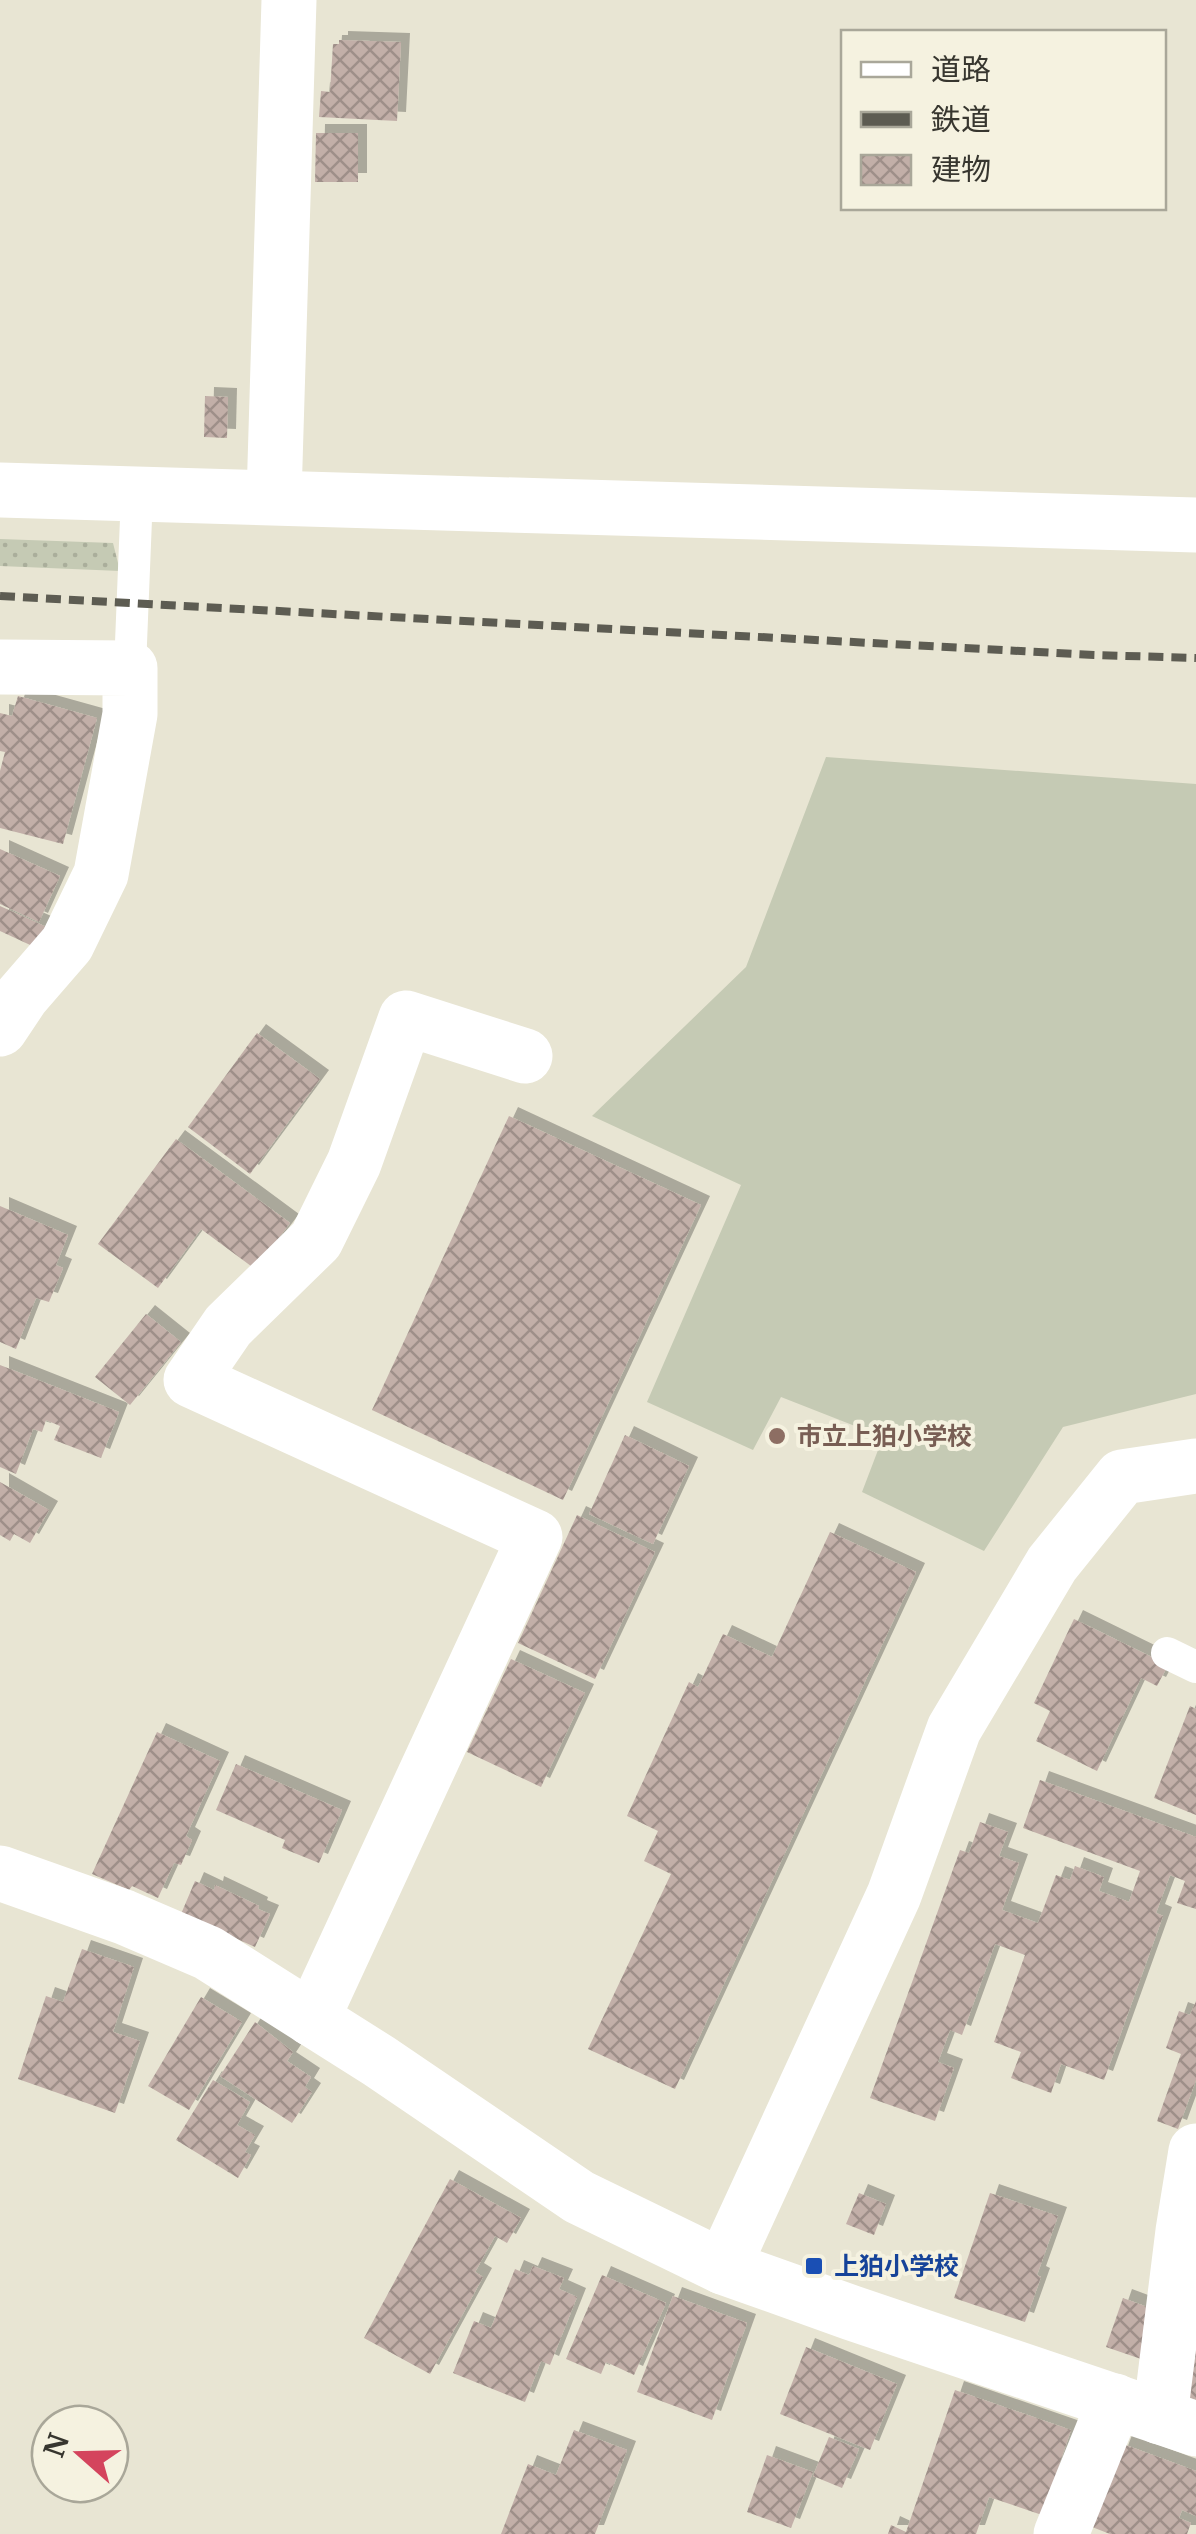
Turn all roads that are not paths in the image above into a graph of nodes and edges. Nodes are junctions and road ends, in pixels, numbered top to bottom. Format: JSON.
{"nodes":[{"id":1,"x":288,"y":0,"type":"edge"},
{"id":2,"x":0,"y":490,"type":"edge"},
{"id":3,"x":137,"y":494,"type":"junction"},
{"id":4,"x":274,"y":497,"type":"junction"},
{"id":5,"x":1196,"y":525,"type":"edge"},
{"id":6,"x":0,"y":667,"type":"edge"},
{"id":7,"x":130,"y":668,"type":"junction"},
{"id":8,"x":0,"y":1029,"type":"edge"},
{"id":9,"x":525,"y":1056,"type":"dead end"},
{"id":10,"x":1196,"y":1466,"type":"edge"},
{"id":11,"x":0,"y":1873,"type":"edge"},
{"id":12,"x":312,"y":2018,"type":"junction"},
{"id":13,"x":1196,"y":2151,"type":"edge"},
{"id":14,"x":724,"y":2267,"type":"junction"},
{"id":15,"x":1157,"y":2415,"type":"edge"},
{"id":16,"x":1061,"y":2534,"type":"edge"}],
"edges":[{"from":1,"to":4,"type":"street"},
{"from":2,"to":3,"type":"street"},
{"from":3,"to":4,"type":"street"},
{"from":3,"to":7,"type":"lane"},
{"from":4,"to":5,"type":"street"},
{"from":6,"to":7,"type":"street"},
{"from":7,"to":8,"type":"street"},
{"from":9,"to":12,"type":"street"},
{"from":10,"to":14,"type":"street"},
{"from":11,"to":12,"type":"street"},
{"from":12,"to":14,"type":"street"},
{"from":13,"to":15,"type":"street"},
{"from":14,"to":15,"type":"street"},
{"from":15,"to":16,"type":"street"}]}
